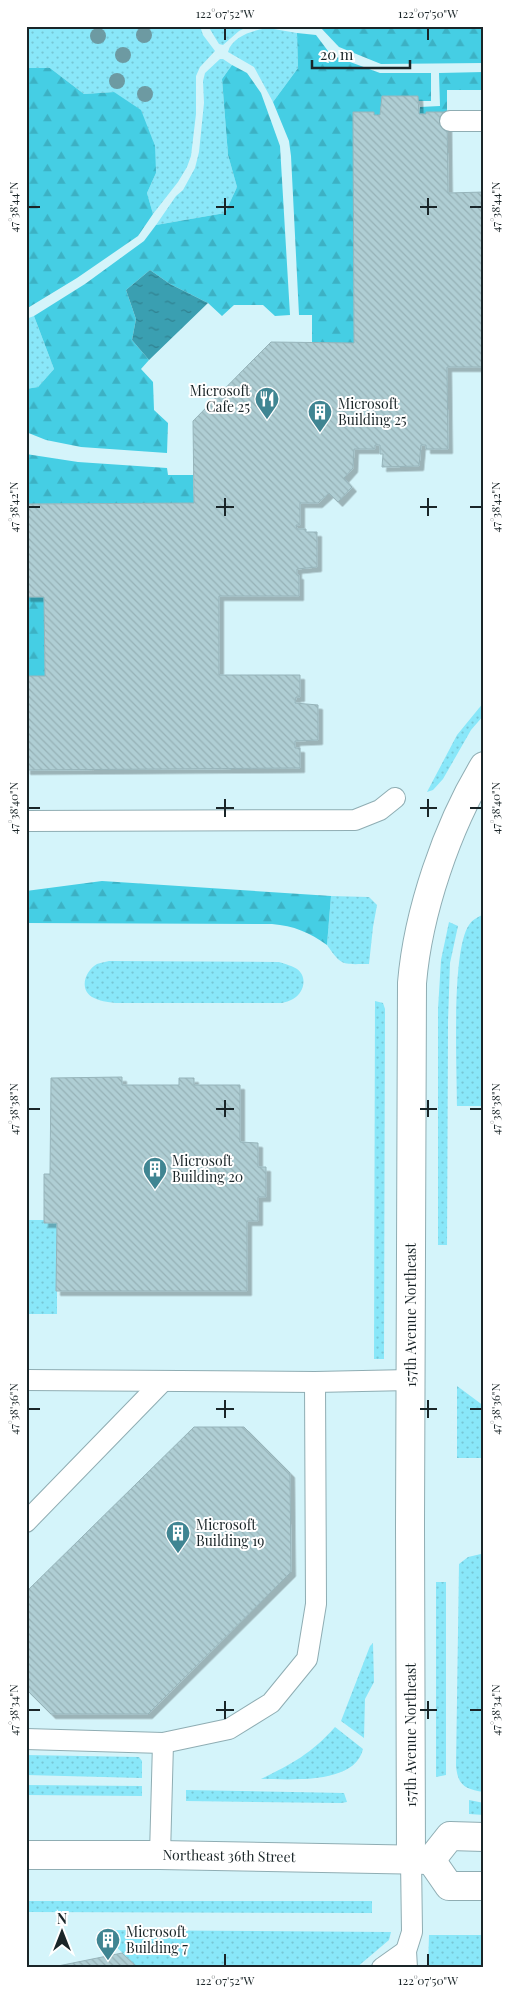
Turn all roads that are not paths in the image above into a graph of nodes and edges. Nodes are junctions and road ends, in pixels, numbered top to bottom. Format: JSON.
{"nodes":[{"id":1,"x":450,"y":121,"type":"dead end"},
{"id":2,"x":484,"y":121,"type":"edge"},
{"id":3,"x":479,"y":773,"type":"edge"},
{"id":4,"x":395,"y":798,"type":"dead end"},
{"id":5,"x":26,"y":821,"type":"edge"},
{"id":6,"x":26,"y":1380,"type":"edge"},
{"id":7,"x":410,"y":1380,"type":"junction"},
{"id":8,"x":162,"y":1382,"type":"junction"},
{"id":9,"x":315,"y":1382,"type":"junction"},
{"id":10,"x":26,"y":1522,"type":"edge"},
{"id":11,"x":26,"y":1739,"type":"edge"},
{"id":12,"x":163,"y":1743,"type":"junction"},
{"id":13,"x":484,"y":1837,"type":"edge"},
{"id":14,"x":26,"y":1855,"type":"edge"},
{"id":15,"x":160,"y":1855,"type":"junction"},
{"id":16,"x":421,"y":1860,"type":"junction"},
{"id":17,"x":484,"y":1886,"type":"edge"},
{"id":18,"x":406,"y":1959,"type":"edge"},
{"id":19,"x":382,"y":1968,"type":"edge"}],
"edges":[{"from":1,"to":2,"type":"lane"},
{"from":3,"to":7,"type":"street","name":"157th Avenue Northeast"},
{"from":4,"to":5,"type":"lane"},
{"from":6,"to":8,"type":"lane"},
{"from":7,"to":9,"type":"lane"},
{"from":7,"to":16,"type":"street","name":"157th Avenue Northeast"},
{"from":8,"to":9,"type":"lane"},
{"from":8,"to":10,"type":"lane"},
{"from":9,"to":12,"type":"lane"},
{"from":11,"to":12,"type":"lane"},
{"from":12,"to":15,"type":"lane"},
{"from":13,"to":16,"type":"street"},
{"from":14,"to":15,"type":"street","name":"Northeast 36th Street"},
{"from":15,"to":16,"type":"street","name":"Northeast 36th Street"},
{"from":16,"to":17,"type":"street"},
{"from":16,"to":18,"type":"lane"},
{"from":18,"to":19,"type":"lane"}]}
